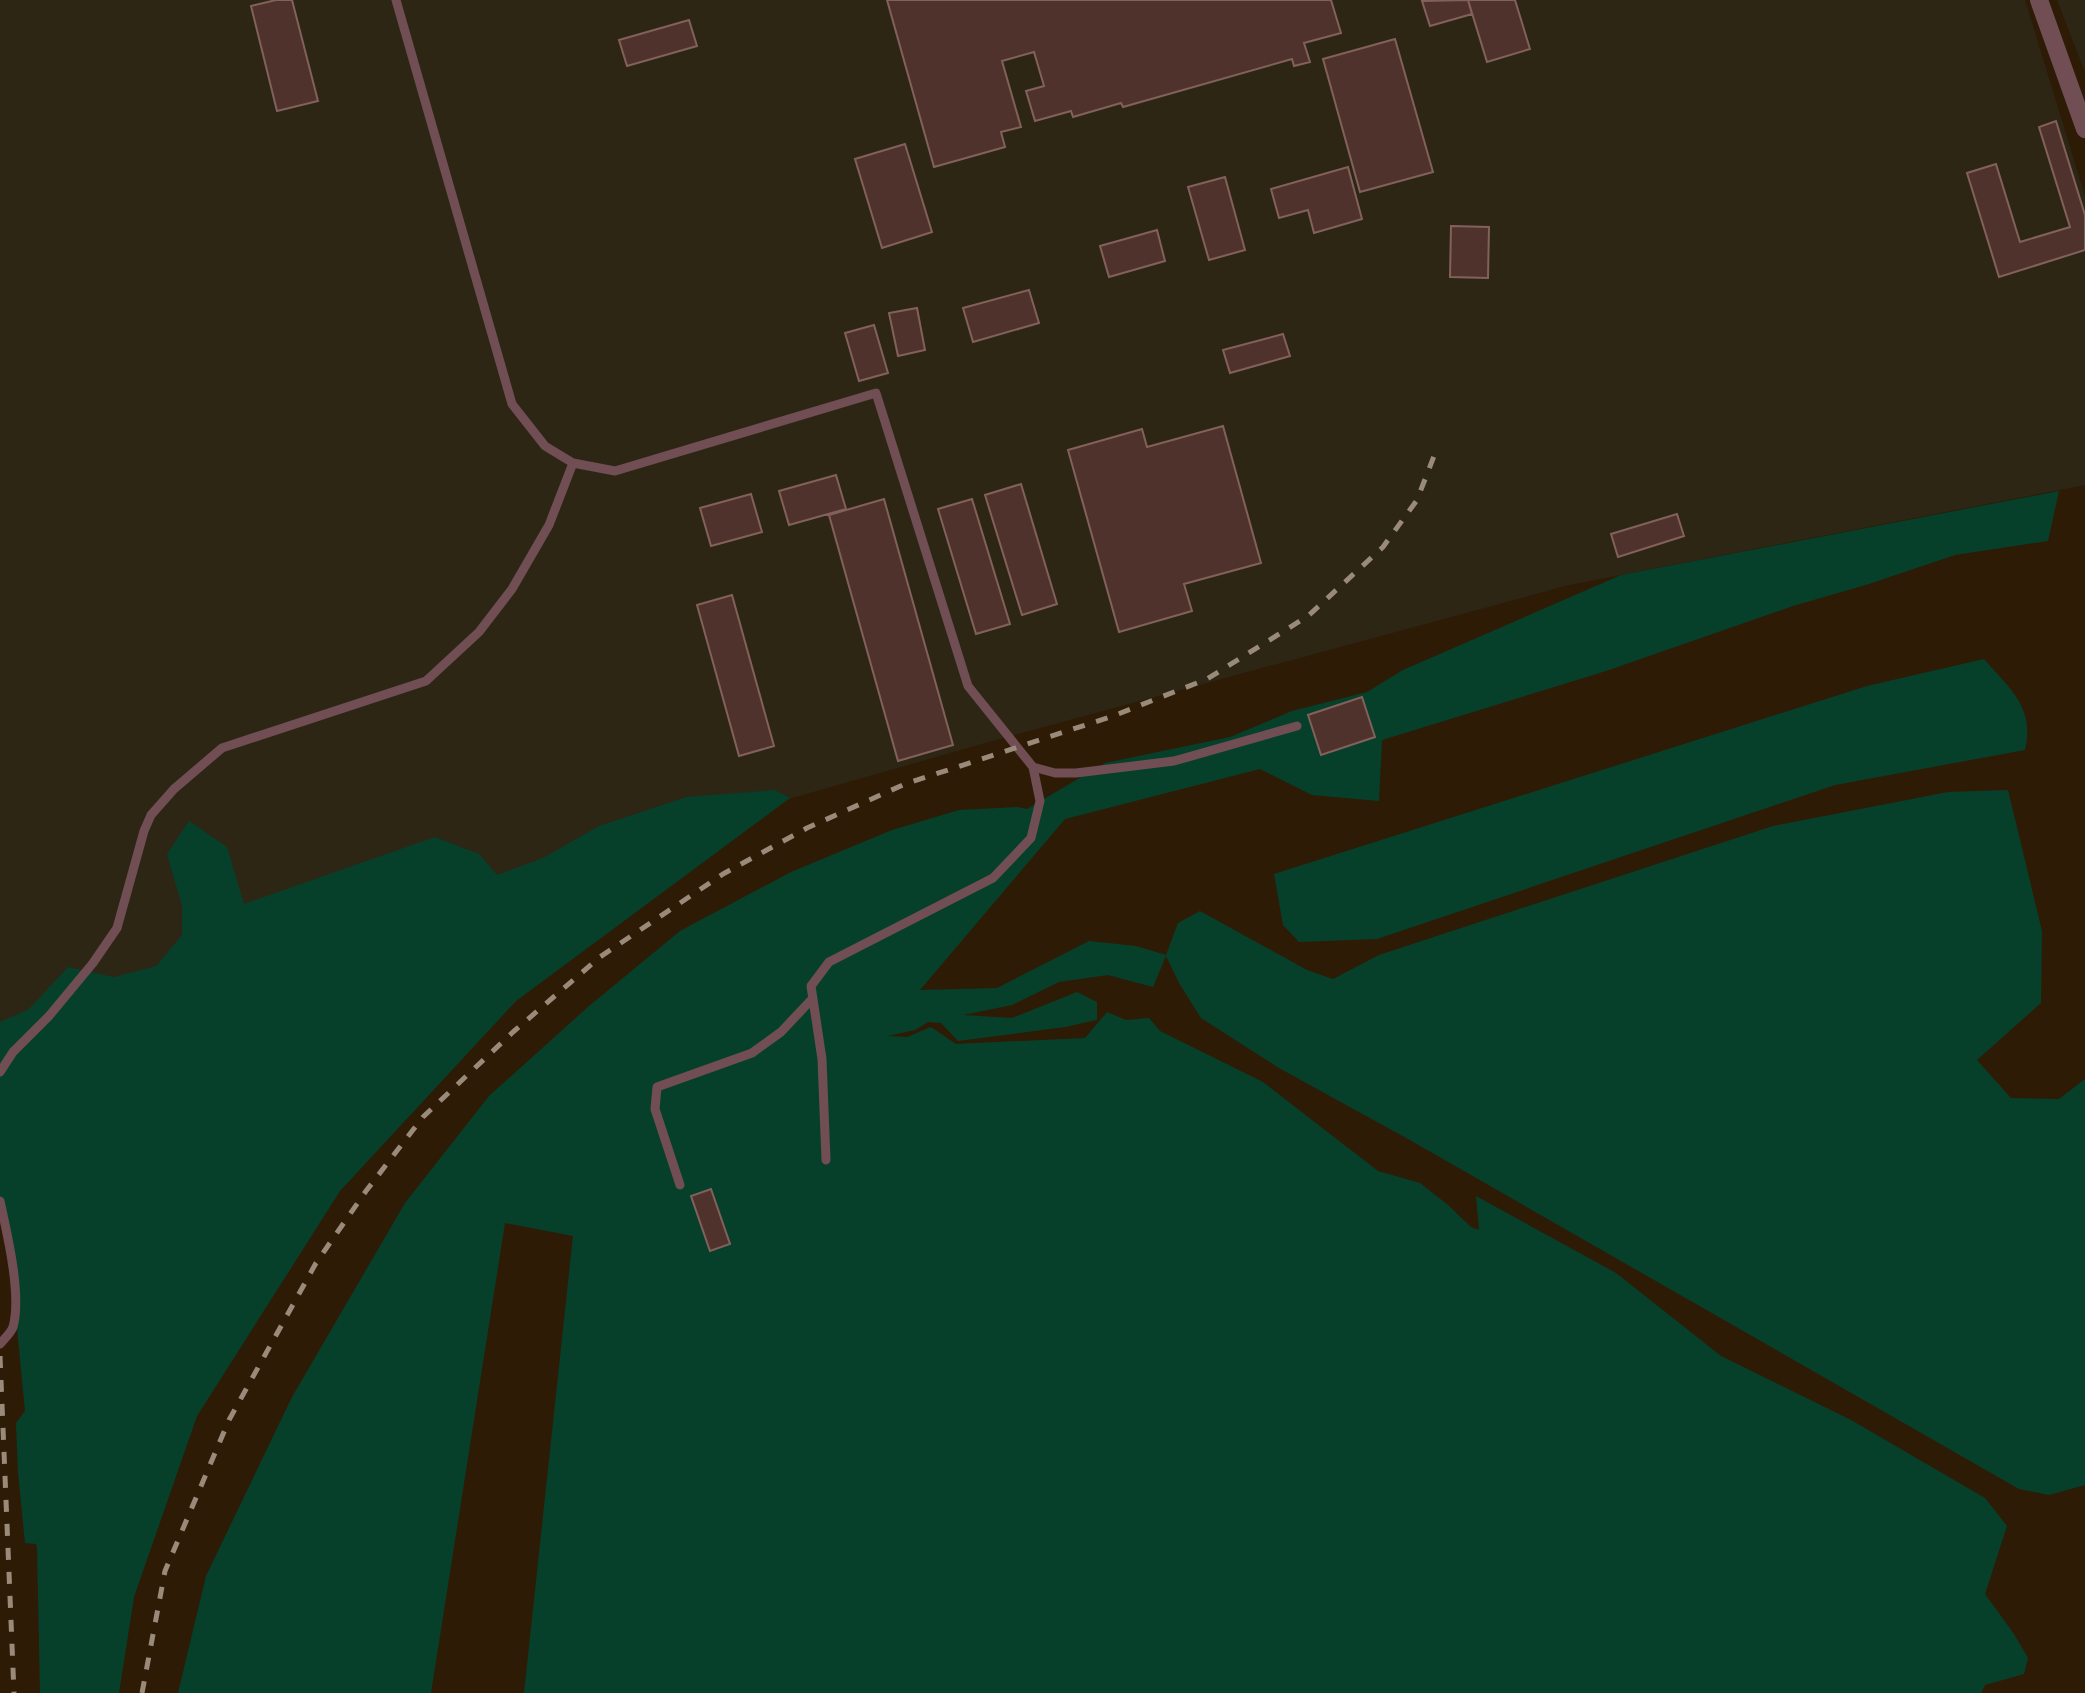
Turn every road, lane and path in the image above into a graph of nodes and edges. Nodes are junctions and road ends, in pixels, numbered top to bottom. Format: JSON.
{"nodes":[{"id":1,"x":396,"y":0,"type":"edge"},
{"id":2,"x":2039,"y":0,"type":"edge"},
{"id":3,"x":2085,"y":129,"type":"edge"},
{"id":4,"x":573,"y":463,"type":"junction"},
{"id":5,"x":1297,"y":726,"type":"dead end"},
{"id":6,"x":1033,"y":767,"type":"junction"},
{"id":7,"x":813,"y":998,"type":"junction"},
{"id":8,"x":0,"y":1072,"type":"edge"},
{"id":9,"x":826,"y":1160,"type":"dead end"},
{"id":10,"x":680,"y":1185,"type":"dead end"},
{"id":11,"x":0,"y":1201,"type":"edge"},
{"id":12,"x":0,"y":1344,"type":"edge"}],
"edges":[{"from":1,"to":4,"type":"lane"},
{"from":2,"to":3,"type":"street"},
{"from":4,"to":6,"type":"lane"},
{"from":4,"to":8,"type":"lane"},
{"from":5,"to":6,"type":"lane"},
{"from":6,"to":7,"type":"lane"},
{"from":7,"to":9,"type":"lane"},
{"from":7,"to":10,"type":"lane"},
{"from":11,"to":12,"type":"lane"}]}
